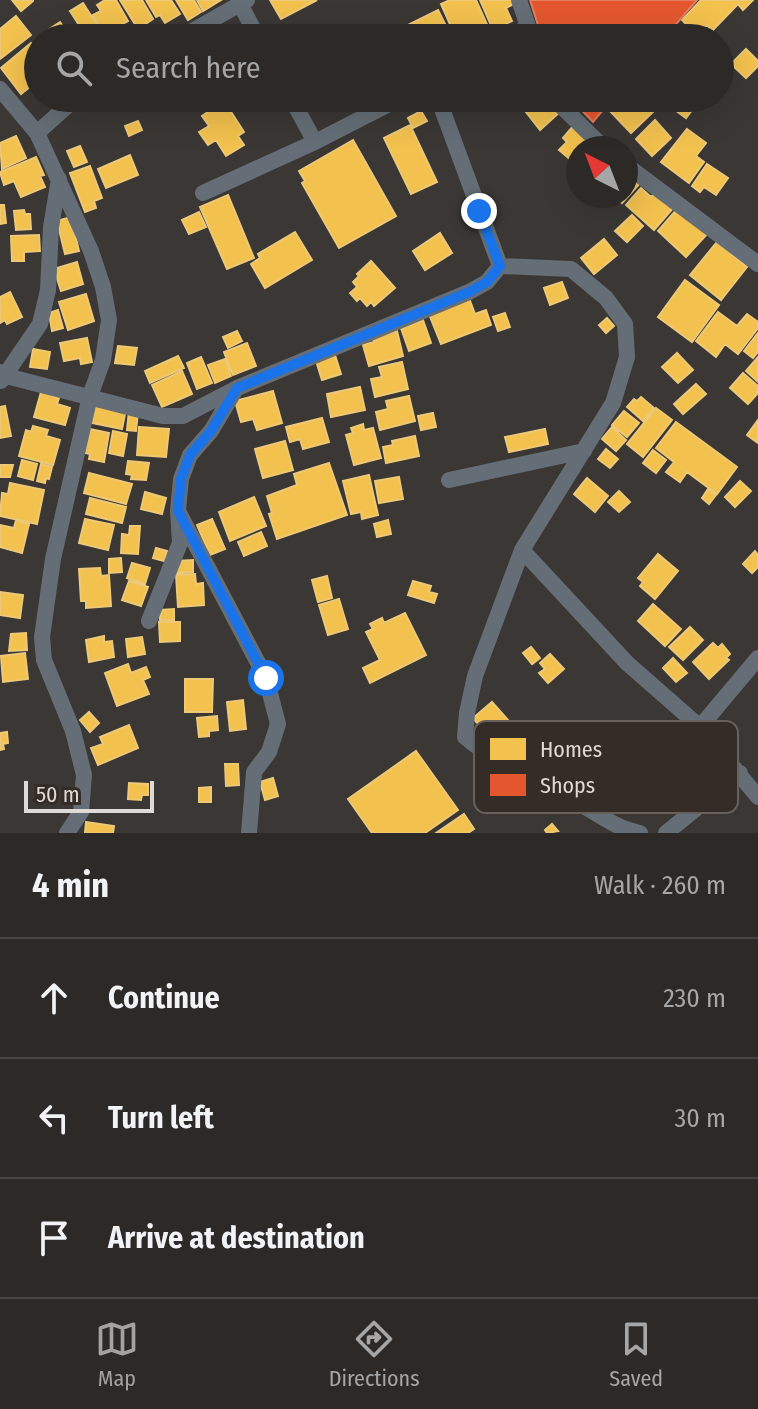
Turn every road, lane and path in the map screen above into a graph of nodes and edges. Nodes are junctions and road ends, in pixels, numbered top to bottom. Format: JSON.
{"nodes":[{"id":1,"x":519,"y":0,"type":"edge"},
{"id":2,"x":242,"y":1,"type":"edge"},
{"id":3,"x":203,"y":24,"type":"edge"},
{"id":4,"x":252,"y":24,"type":"edge"},
{"id":5,"x":527,"y":24,"type":"edge"},
{"id":6,"x":0,"y":89,"type":"edge"},
{"id":7,"x":60,"y":112,"type":"edge"},
{"id":8,"x":299,"y":112,"type":"edge"},
{"id":9,"x":374,"y":112,"type":"edge"},
{"id":10,"x":443,"y":112,"type":"edge"},
{"id":11,"x":567,"y":112,"type":"edge"},
{"id":12,"x":37,"y":133,"type":"junction"},
{"id":13,"x":592,"y":136,"type":"edge"},
{"id":14,"x":315,"y":142,"type":"junction"},
{"id":15,"x":638,"y":174,"type":"edge"},
{"id":16,"x":59,"y":179,"type":"junction"},
{"id":17,"x":203,"y":193,"type":"dead end"},
{"id":18,"x":758,"y":264,"type":"edge"},
{"id":19,"x":500,"y":266,"type":"junction"},
{"id":20,"x":2,"y":377,"type":"edge"},
{"id":21,"x":237,"y":388,"type":"junction"},
{"id":22,"x":90,"y":396,"type":"junction"},
{"id":23,"x":584,"y":451,"type":"junction"},
{"id":24,"x":449,"y":480,"type":"dead end"},
{"id":25,"x":178,"y":511,"type":"junction"},
{"id":26,"x":522,"y":550,"type":"junction"},
{"id":27,"x":149,"y":621,"type":"dead end"},
{"id":28,"x":758,"y":658,"type":"edge"},
{"id":29,"x":693,"y":721,"type":"edge"},
{"id":30,"x":705,"y":721,"type":"edge"},
{"id":31,"x":474,"y":745,"type":"edge"},
{"id":32,"x":738,"y":771,"type":"edge"},
{"id":33,"x":740,"y":773,"type":"joint"},
{"id":34,"x":758,"y":797,"type":"edge"},
{"id":35,"x":595,"y":813,"type":"edge"},
{"id":36,"x":691,"y":813,"type":"edge"},
{"id":37,"x":67,"y":833,"type":"edge"},
{"id":38,"x":249,"y":833,"type":"edge"},
{"id":39,"x":640,"y":833,"type":"edge"},
{"id":40,"x":666,"y":833,"type":"edge"}],
"edges":[{"from":1,"to":5,"type":"street"},
{"from":2,"to":3,"type":"street"},
{"from":2,"to":4,"type":"street"},
{"from":6,"to":12,"type":"street"},
{"from":7,"to":12,"type":"street"},
{"from":8,"to":14,"type":"street"},
{"from":9,"to":14,"type":"street"},
{"from":10,"to":19,"type":"street"},
{"from":11,"to":13,"type":"street"},
{"from":12,"to":16,"type":"street"},
{"from":14,"to":17,"type":"street"},
{"from":15,"to":18,"type":"street"},
{"from":16,"to":20,"type":"street"},
{"from":16,"to":22,"type":"street"},
{"from":19,"to":21,"type":"street"},
{"from":19,"to":23,"type":"street"},
{"from":20,"to":22,"type":"street"},
{"from":21,"to":22,"type":"street"},
{"from":21,"to":25,"type":"street"},
{"from":22,"to":37,"type":"street"},
{"from":23,"to":24,"type":"street"},
{"from":23,"to":26,"type":"street"},
{"from":25,"to":27,"type":"street"},
{"from":25,"to":38,"type":"street"},
{"from":26,"to":29,"type":"street"},
{"from":26,"to":31,"type":"street"},
{"from":28,"to":30,"type":"street"},
{"from":32,"to":33,"type":"street"},
{"from":33,"to":34,"type":"street"},
{"from":35,"to":39,"type":"street"},
{"from":36,"to":40,"type":"street"}]}
